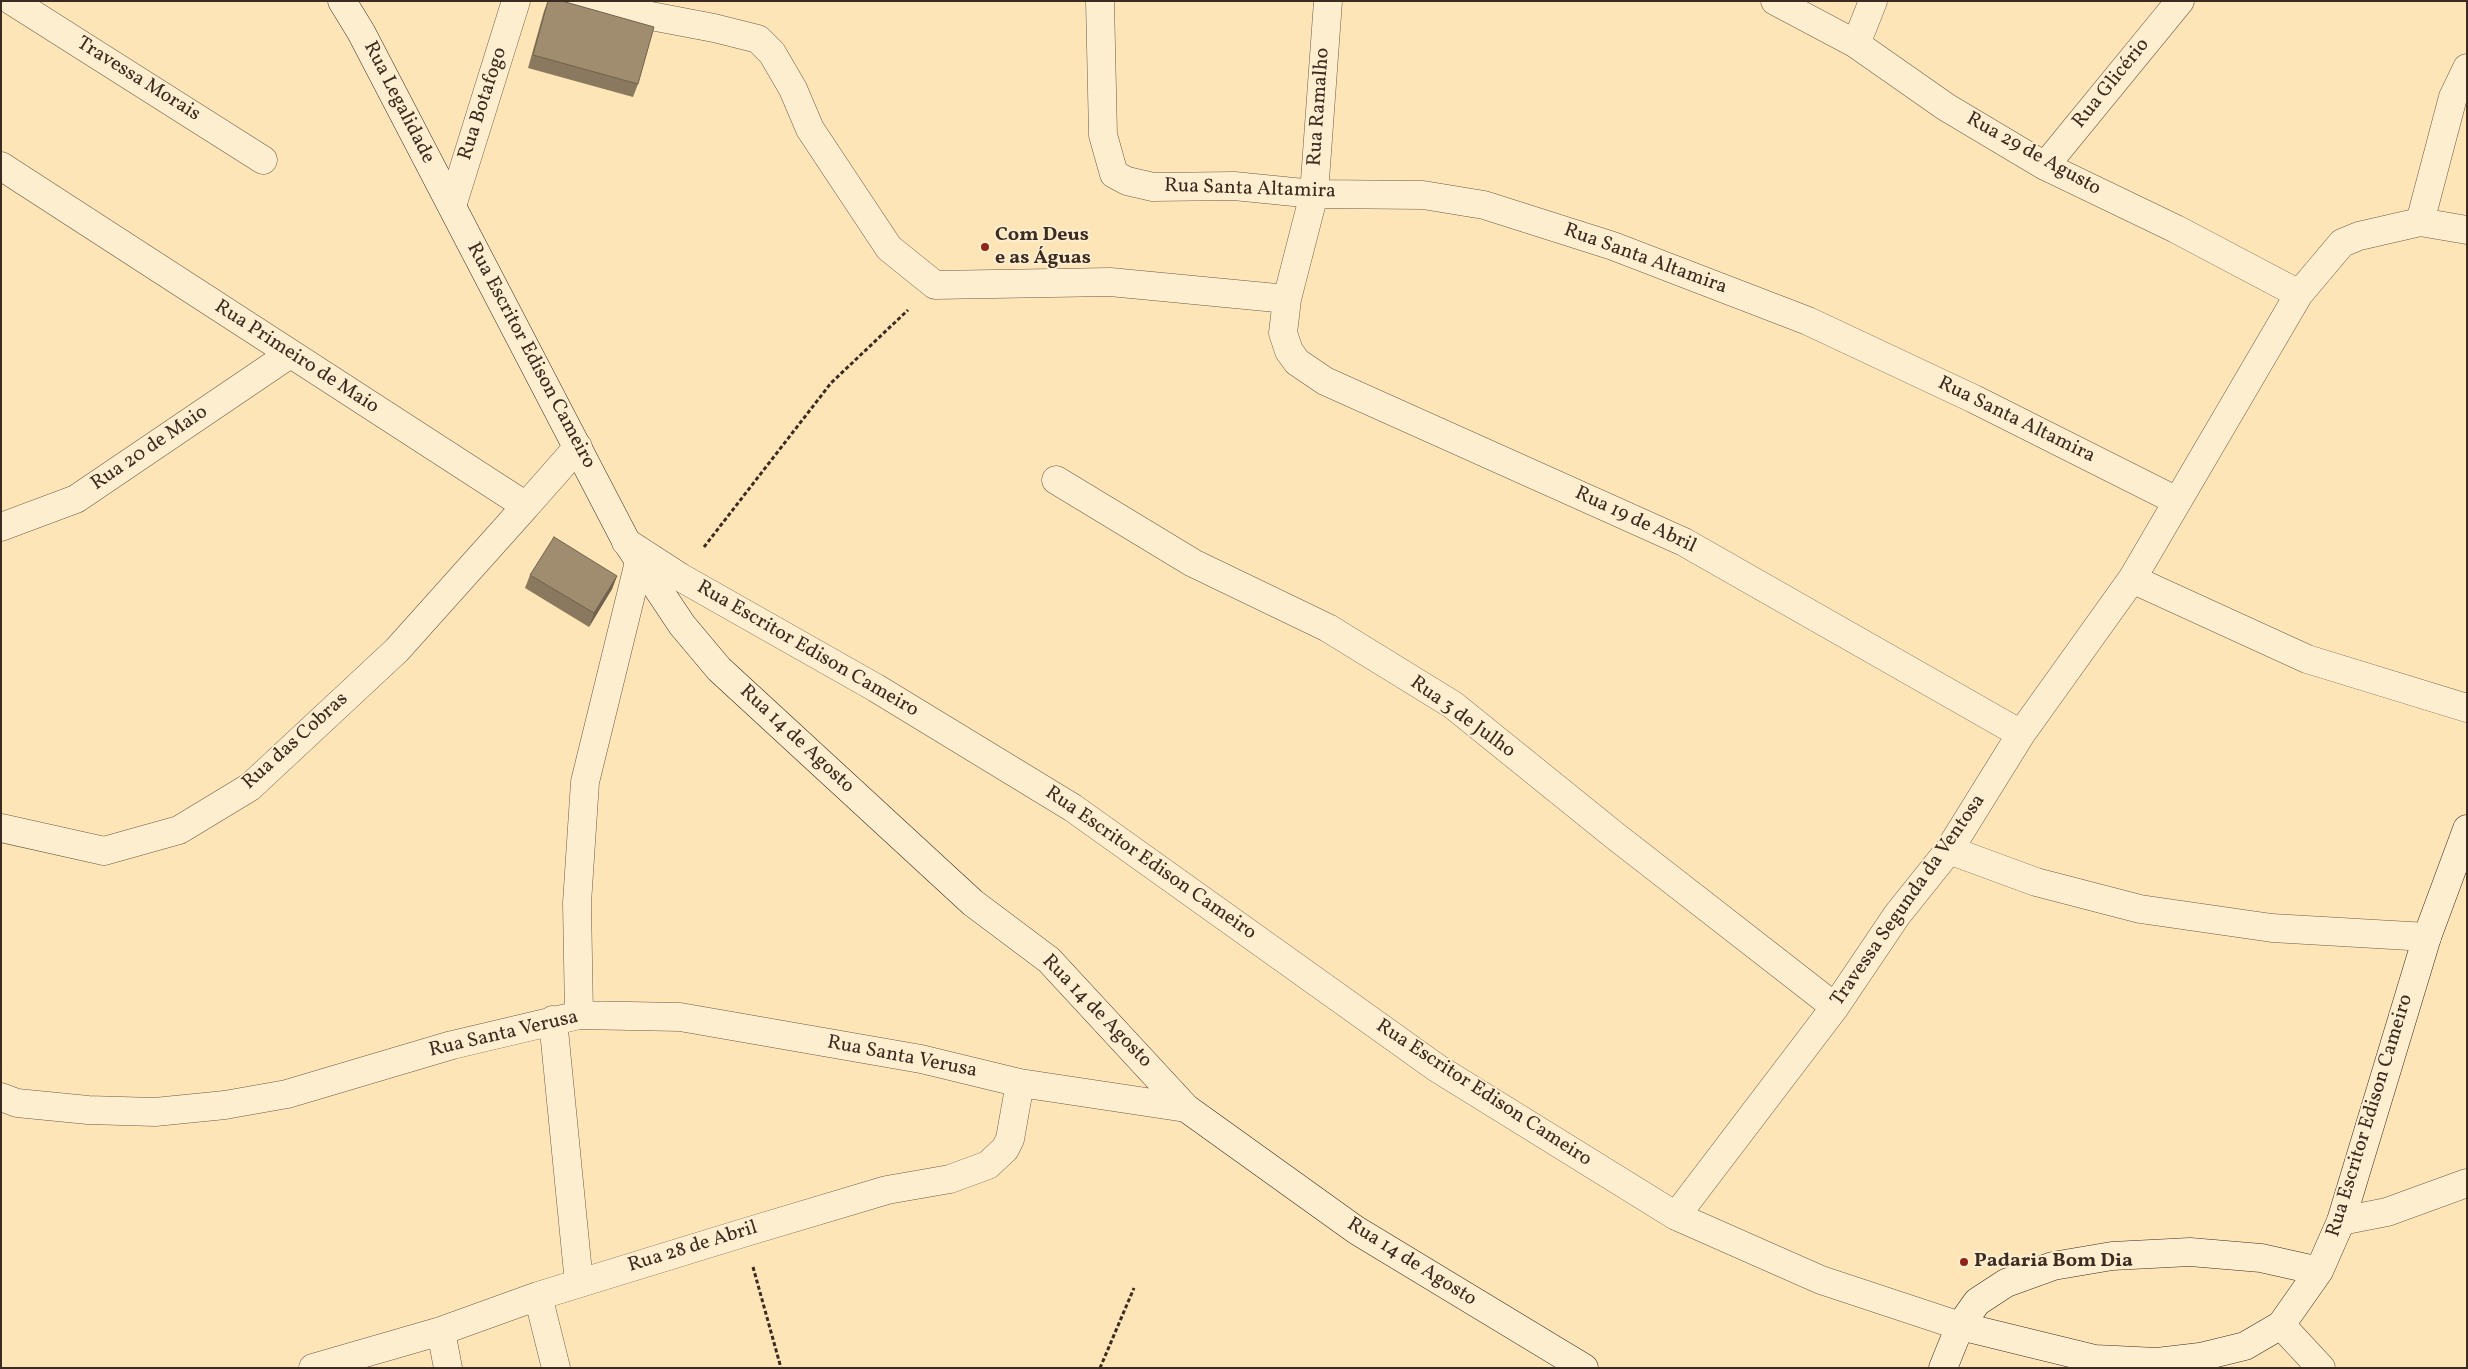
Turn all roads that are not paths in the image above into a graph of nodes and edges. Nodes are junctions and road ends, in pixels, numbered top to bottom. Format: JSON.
{"nodes":[{"id":1,"x":12,"y":1,"type":"edge"},
{"id":2,"x":342,"y":1,"type":"edge"},
{"id":3,"x":516,"y":1,"type":"edge"},
{"id":4,"x":572,"y":1,"type":"edge"},
{"id":5,"x":1100,"y":1,"type":"edge"},
{"id":6,"x":1328,"y":1,"type":"edge"},
{"id":7,"x":1775,"y":1,"type":"edge"},
{"id":8,"x":1872,"y":1,"type":"edge"},
{"id":9,"x":2180,"y":1,"type":"edge"},
{"id":10,"x":1856,"y":44,"type":"junction"},
{"id":11,"x":2467,"y":68,"type":"edge"},
{"id":12,"x":263,"y":160,"type":"dead end"},
{"id":13,"x":1,"y":166,"type":"edge"},
{"id":14,"x":2045,"y":166,"type":"junction"},
{"id":15,"x":1314,"y":194,"type":"junction"},
{"id":16,"x":452,"y":206,"type":"junction"},
{"id":17,"x":2420,"y":222,"type":"junction"},
{"id":18,"x":2467,"y":230,"type":"edge"},
{"id":19,"x":2299,"y":294,"type":"junction"},
{"id":20,"x":1287,"y":299,"type":"junction"},
{"id":21,"x":290,"y":354,"type":"junction"},
{"id":22,"x":578,"y":447,"type":"junction"},
{"id":23,"x":1056,"y":480,"type":"dead end"},
{"id":24,"x":2177,"y":501,"type":"junction"},
{"id":25,"x":526,"y":506,"type":"junction"},
{"id":26,"x":1,"y":527,"type":"edge"},
{"id":27,"x":632,"y":552,"type":"junction"},
{"id":28,"x":2132,"y":579,"type":"junction"},
{"id":29,"x":2467,"y":708,"type":"edge"},
{"id":30,"x":2021,"y":734,"type":"junction"},
{"id":31,"x":1,"y":828,"type":"edge"},
{"id":32,"x":2467,"y":828,"type":"edge"},
{"id":33,"x":1949,"y":850,"type":"junction"},
{"id":34,"x":2427,"y":937,"type":"junction"},
{"id":35,"x":1835,"y":1007,"type":"junction"},
{"id":36,"x":566,"y":1017,"type":"junction"},
{"id":37,"x":1020,"y":1083,"type":"junction"},
{"id":38,"x":1,"y":1097,"type":"edge"},
{"id":39,"x":1186,"y":1108,"type":"junction"},
{"id":40,"x":2467,"y":1183,"type":"edge"},
{"id":41,"x":1676,"y":1216,"type":"junction"},
{"id":42,"x":2341,"y":1222,"type":"junction"},
{"id":43,"x":2319,"y":1270,"type":"junction"},
{"id":44,"x":579,"y":1283,"type":"junction"},
{"id":45,"x":538,"y":1296,"type":"junction"},
{"id":46,"x":2281,"y":1325,"type":"junction"},
{"id":47,"x":1960,"y":1326,"type":"junction"},
{"id":48,"x":441,"y":1331,"type":"junction"},
{"id":49,"x":313,"y":1368,"type":"edge"},
{"id":50,"x":448,"y":1368,"type":"edge"},
{"id":51,"x":556,"y":1368,"type":"edge"},
{"id":52,"x":1584,"y":1368,"type":"edge"},
{"id":53,"x":1943,"y":1368,"type":"edge"},
{"id":54,"x":2322,"y":1368,"type":"edge"}],
"edges":[{"from":1,"to":12,"type":"street","name":"Travessa Morais"},
{"from":2,"to":16,"type":"street","name":"Rua Legalidade"},
{"from":3,"to":16,"type":"street","name":"Rua Botafogo"},
{"from":4,"to":20,"type":"street"},
{"from":5,"to":15,"type":"street","name":"Rua Santa Altamira"},
{"from":6,"to":15,"type":"street","name":"Rua Ramalho"},
{"from":7,"to":10,"type":"street","name":"Rua 29 de Agusto"},
{"from":8,"to":10,"type":"street"},
{"from":9,"to":14,"type":"street","name":"Rua Glicério"},
{"from":10,"to":14,"type":"street","name":"Rua 29 de Agusto"},
{"from":11,"to":17,"type":"street"},
{"from":13,"to":21,"type":"street","name":"Rua Primeiro de Maio"},
{"from":14,"to":19,"type":"street","name":"Rua 29 de Agusto"},
{"from":15,"to":20,"type":"street","name":"Rua Ramalho"},
{"from":15,"to":24,"type":"street","name":"Rua Santa Altamira"},
{"from":16,"to":22,"type":"street","name":"Rua Escritor Edison Cameiro"},
{"from":17,"to":18,"type":"street"},
{"from":17,"to":19,"type":"street","name":"Travessa Segunda da Ventosa"},
{"from":19,"to":24,"type":"street","name":"Travessa Segunda da Ventosa"},
{"from":20,"to":30,"type":"street","name":"Rua 19 de Abril"},
{"from":21,"to":25,"type":"street","name":"Rua Primeiro de Maio"},
{"from":21,"to":26,"type":"street","name":"Rua 20 de Maio"},
{"from":22,"to":25,"type":"street"},
{"from":22,"to":27,"type":"street","name":"Rua Escritor Edison Cameiro"},
{"from":23,"to":35,"type":"street","name":"Rua 3 de Julho"},
{"from":24,"to":28,"type":"street","name":"Travessa Segunda da Ventosa"},
{"from":25,"to":31,"type":"street","name":"Rua das Cobras"},
{"from":27,"to":36,"type":"street"},
{"from":27,"to":39,"type":"street","name":"Rua 14 de Agosto"},
{"from":27,"to":41,"type":"street","name":"Rua Escritor Edison Cameiro"},
{"from":28,"to":29,"type":"street"},
{"from":28,"to":30,"type":"street","name":"Travessa Segunda da Ventosa"},
{"from":30,"to":33,"type":"street","name":"Travessa Segunda da Ventosa"},
{"from":32,"to":34,"type":"street","name":"Rua Escritor Edison Cameiro"},
{"from":33,"to":34,"type":"street"},
{"from":33,"to":35,"type":"street","name":"Travessa Segunda da Ventosa"},
{"from":34,"to":42,"type":"street","name":"Rua Escritor Edison Cameiro"},
{"from":35,"to":41,"type":"street","name":"Travessa Segunda da Ventosa"},
{"from":36,"to":37,"type":"street","name":"Rua Santa Verusa"},
{"from":36,"to":38,"type":"street","name":"Rua Santa Verusa"},
{"from":36,"to":44,"type":"street"},
{"from":37,"to":39,"type":"street","name":"Rua Santa Verusa"},
{"from":37,"to":44,"type":"street","name":"Rua 28 de Abril"},
{"from":39,"to":52,"type":"street","name":"Rua 14 de Agosto"},
{"from":40,"to":42,"type":"street"},
{"from":41,"to":47,"type":"street","name":"Rua Escritor Edison Cameiro"},
{"from":42,"to":43,"type":"street","name":"Rua Escritor Edison Cameiro"},
{"from":43,"to":46,"type":"street","name":"Rua Escritor Edison Cameiro"},
{"from":43,"to":47,"type":"street"},
{"from":44,"to":45,"type":"street","name":"Rua 28 de Abril"},
{"from":45,"to":48,"type":"street","name":"Rua 28 de Abril"},
{"from":45,"to":51,"type":"street"},
{"from":46,"to":47,"type":"street","name":"Rua Escritor Edison Cameiro"},
{"from":46,"to":54,"type":"street"},
{"from":47,"to":53,"type":"street"},
{"from":48,"to":49,"type":"street","name":"Rua 28 de Abril"},
{"from":48,"to":50,"type":"street"}]}
